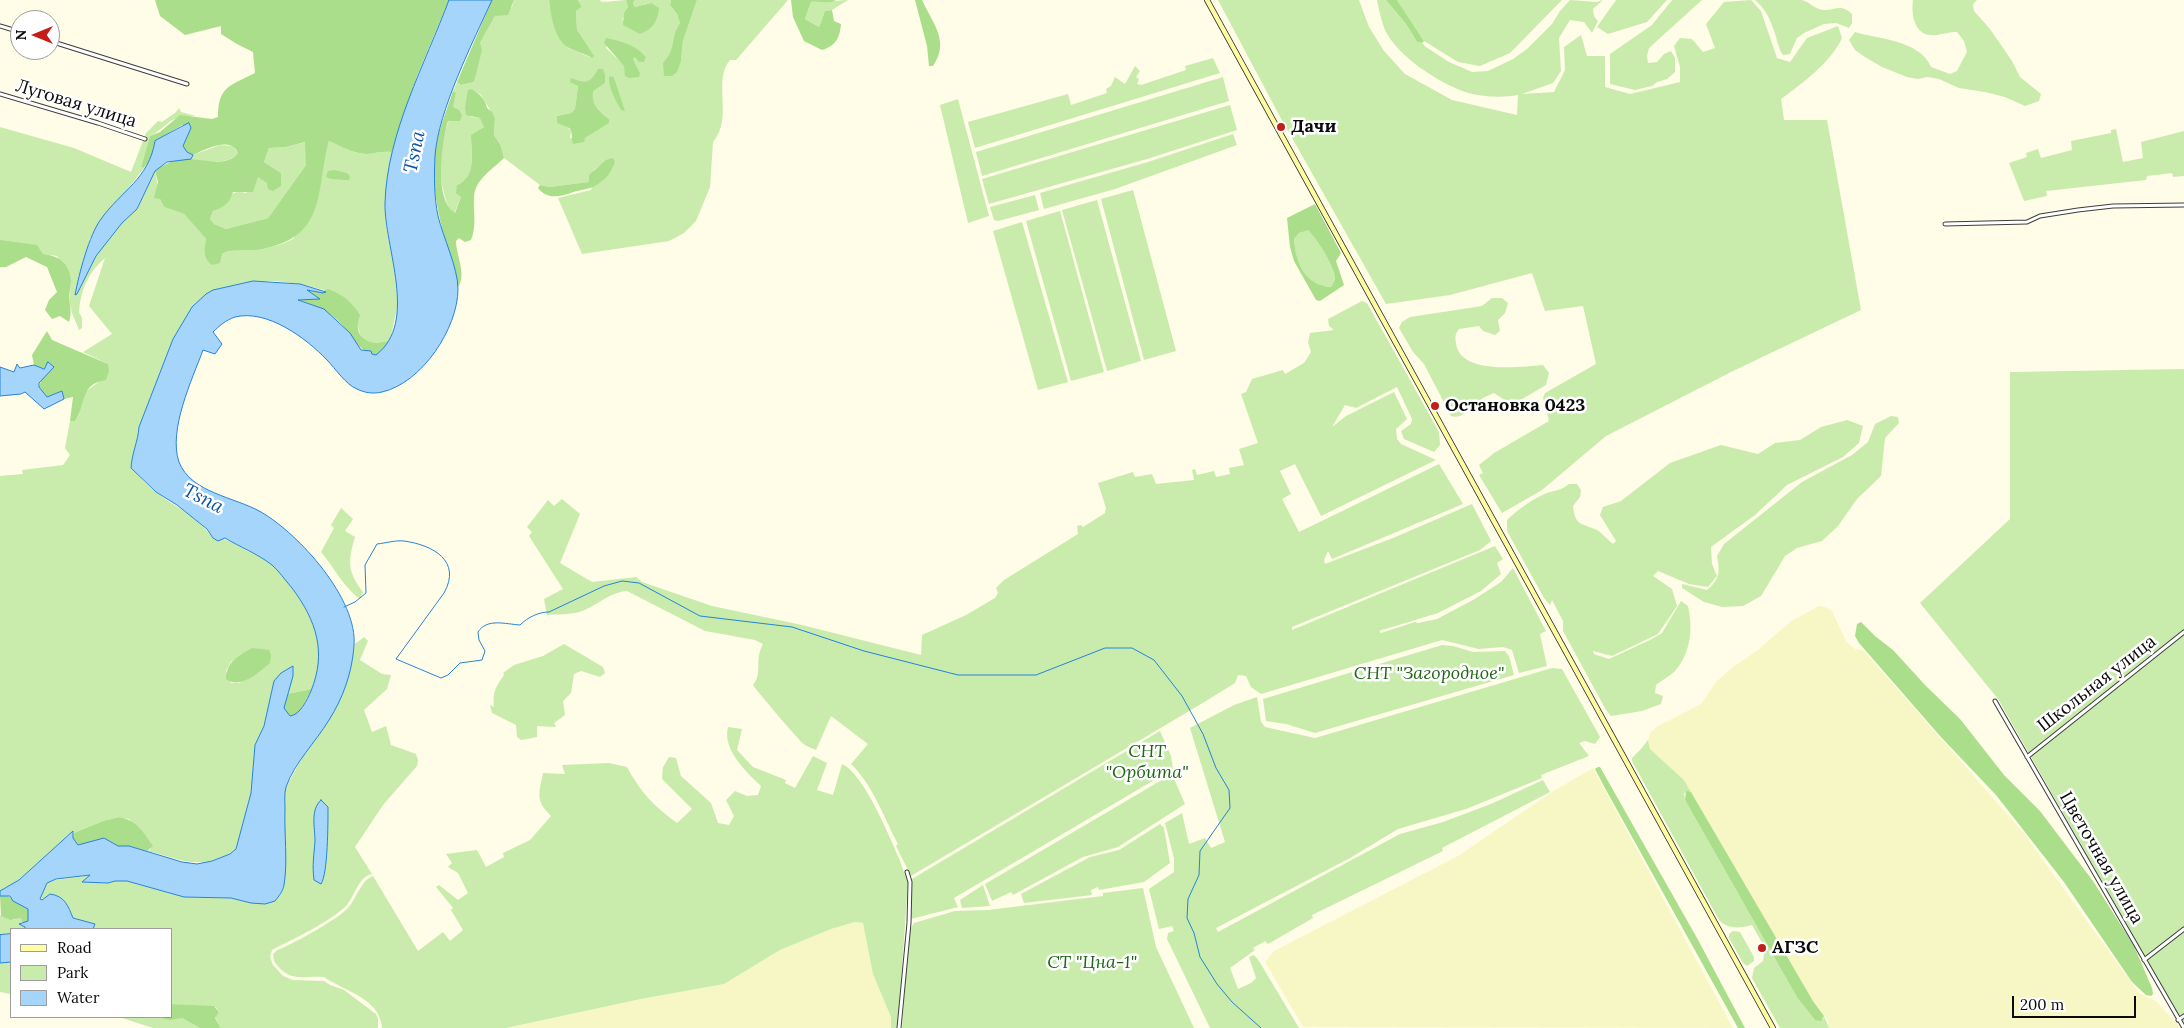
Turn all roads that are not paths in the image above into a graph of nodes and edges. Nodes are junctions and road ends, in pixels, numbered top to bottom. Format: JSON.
{"nodes":[{"id":1,"x":1208,"y":0,"type":"edge"},
{"id":2,"x":60,"y":44,"type":"edge"},
{"id":3,"x":188,"y":84,"type":"dead end"},
{"id":4,"x":0,"y":94,"type":"edge"},
{"id":5,"x":145,"y":139,"type":"dead end"},
{"id":6,"x":2184,"y":205,"type":"edge"},
{"id":7,"x":1945,"y":224,"type":"dead end"},
{"id":8,"x":2184,"y":632,"type":"edge"},
{"id":9,"x":1995,"y":701,"type":"dead end"},
{"id":10,"x":2027,"y":757,"type":"junction"},
{"id":11,"x":907,"y":872,"type":"dead end"},
{"id":12,"x":2184,"y":929,"type":"edge"},
{"id":13,"x":2144,"y":960,"type":"junction"},
{"id":14,"x":2184,"y":1016,"type":"edge"},
{"id":15,"x":2178,"y":1020,"type":"junction"},
{"id":16,"x":900,"y":1028,"type":"edge"},
{"id":17,"x":1773,"y":1028,"type":"edge"},
{"id":18,"x":2184,"y":1028,"type":"edge"}],
"edges":[{"from":1,"to":17,"type":"main road"},
{"from":2,"to":3,"type":"street"},
{"from":4,"to":5,"type":"street","name":"Луговая улица"},
{"from":6,"to":7,"type":"street"},
{"from":8,"to":10,"type":"street","name":"Школьная улица"},
{"from":9,"to":10,"type":"street","name":"Цветочная улица"},
{"from":10,"to":13,"type":"street","name":"Цветочная улица"},
{"from":11,"to":16,"type":"street"},
{"from":12,"to":13,"type":"street"},
{"from":13,"to":15,"type":"street","name":"Цветочная улица"},
{"from":14,"to":15,"type":"street"},
{"from":15,"to":18,"type":"street","name":"Цветочная улица"}]}
